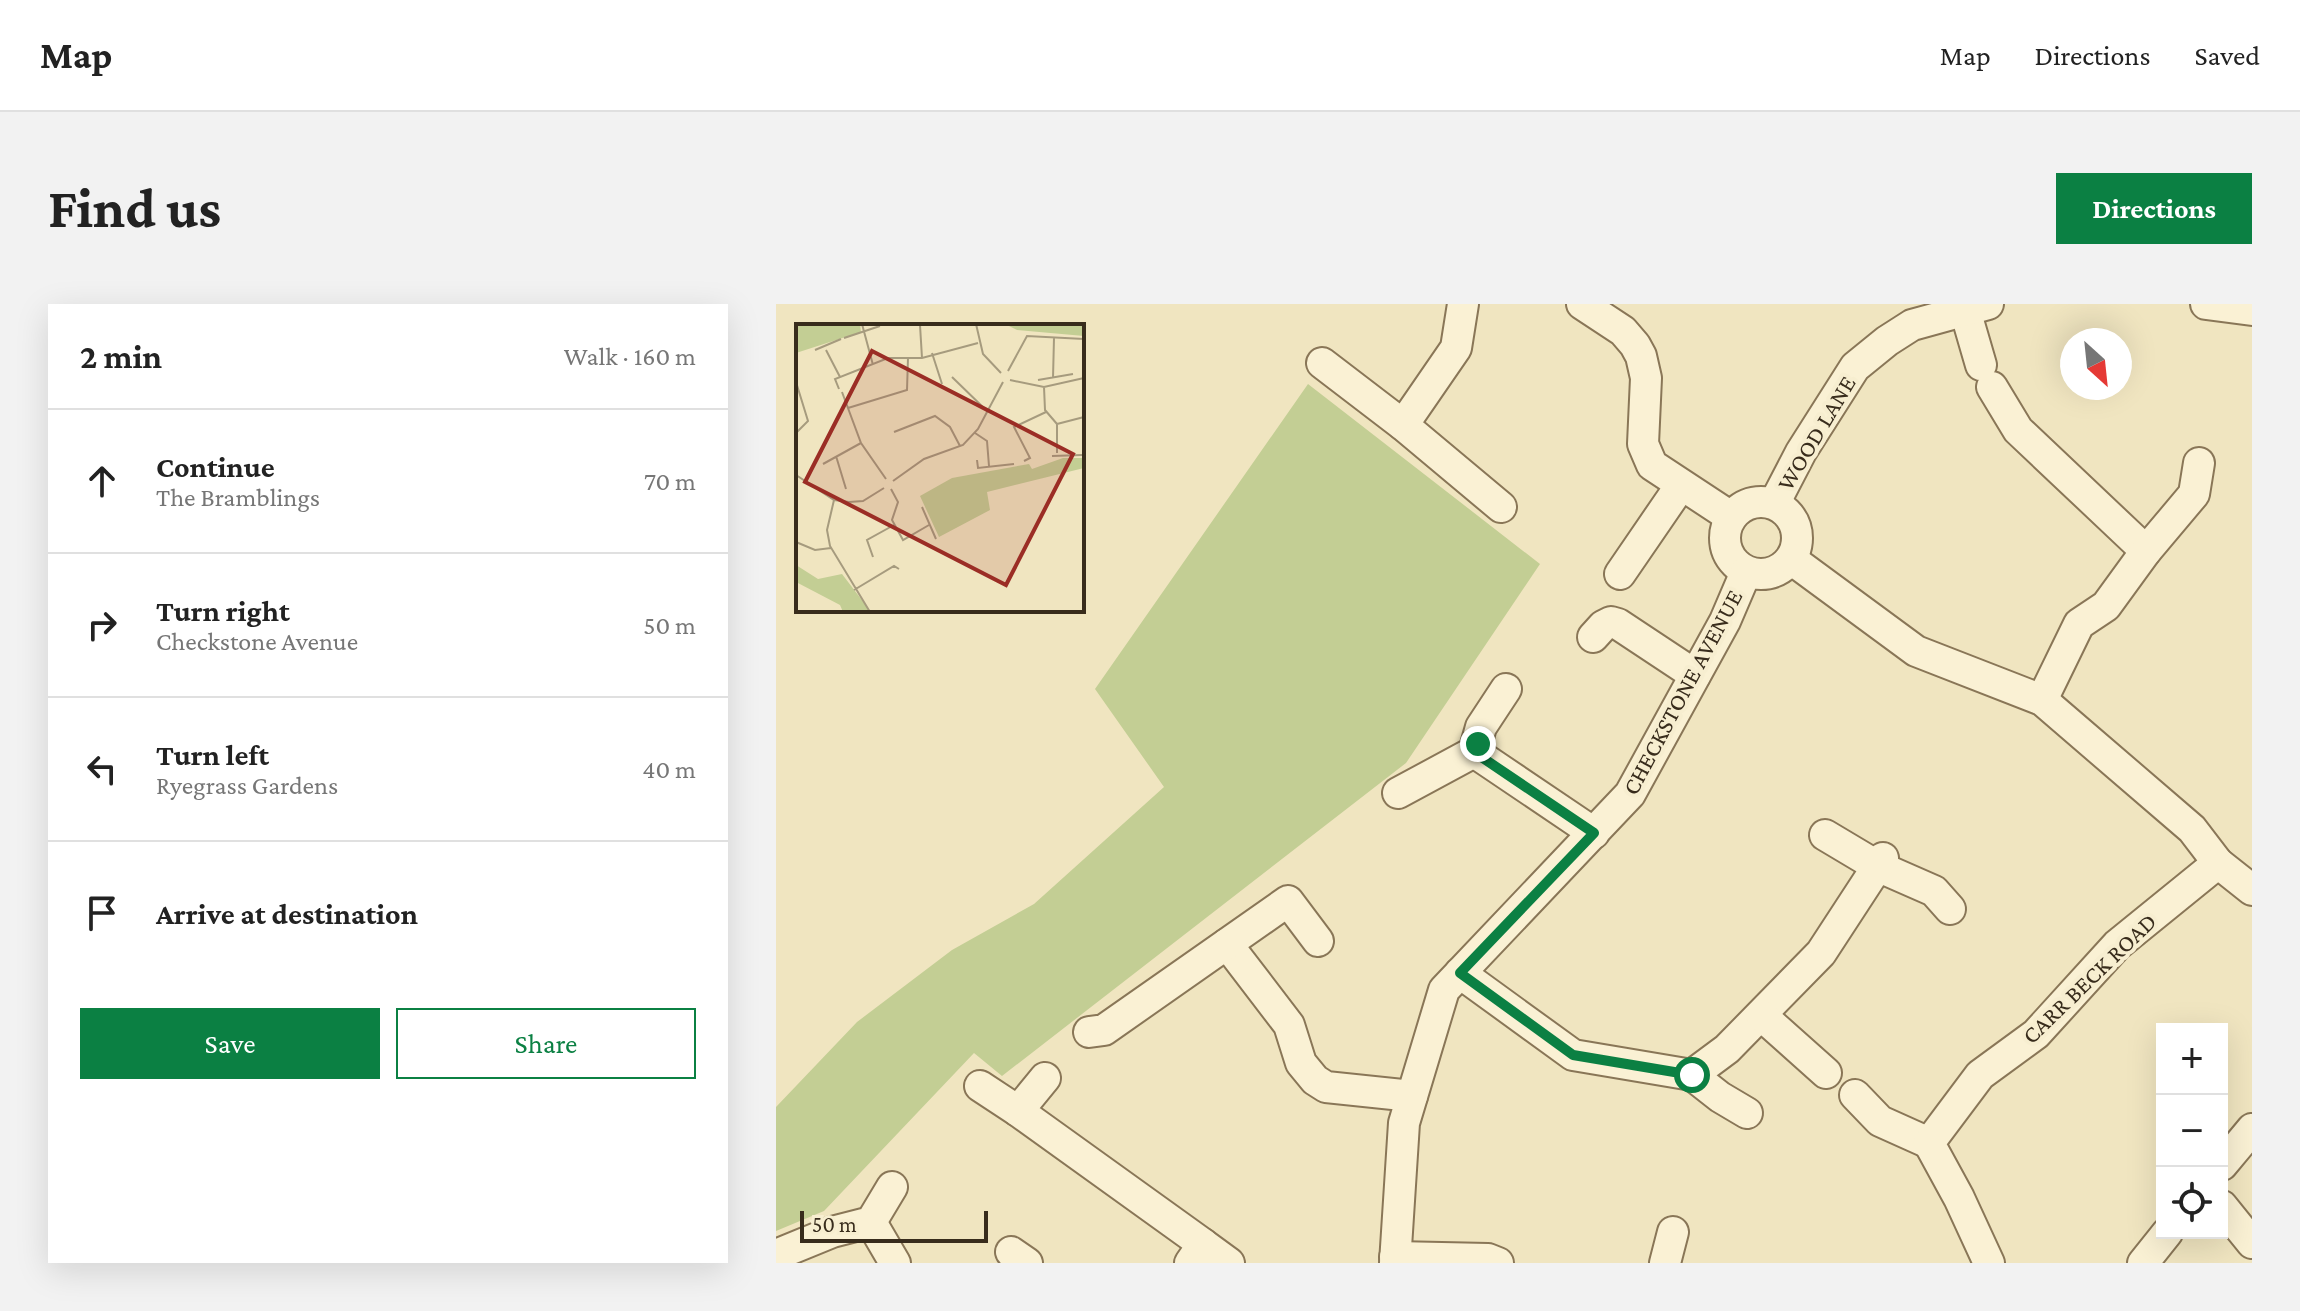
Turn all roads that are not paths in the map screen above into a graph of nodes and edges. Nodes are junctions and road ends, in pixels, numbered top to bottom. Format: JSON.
{"nodes":[{"id":1,"x":1463,"y":304,"type":"edge"},
{"id":2,"x":2206,"y":304,"type":"edge"},
{"id":3,"x":1976,"y":307,"type":"edge"},
{"id":4,"x":1599,"y":309,"type":"edge"},
{"id":5,"x":2252,"y":310,"type":"edge"},
{"id":6,"x":1322,"y":363,"type":"dead end"},
{"id":7,"x":1403,"y":425,"type":"junction"},
{"id":8,"x":2199,"y":463,"type":"dead end"},
{"id":9,"x":1681,"y":485,"type":"junction"},
{"id":10,"x":1774,"y":504,"type":"junction"},
{"id":11,"x":1501,"y":507,"type":"dead end"},
{"id":12,"x":1731,"y":517,"type":"junction"},
{"id":13,"x":2146,"y":551,"type":"junction"},
{"id":14,"x":1791,"y":559,"type":"junction"},
{"id":15,"x":1746,"y":572,"type":"junction"},
{"id":16,"x":1620,"y":574,"type":"dead end"},
{"id":17,"x":1593,"y":637,"type":"dead end"},
{"id":18,"x":1695,"y":675,"type":"junction"},
{"id":19,"x":1500,"y":699,"type":"dead end"},
{"id":20,"x":2042,"y":700,"type":"junction"},
{"id":21,"x":1474,"y":752,"type":"junction"},
{"id":22,"x":1398,"y":793,"type":"dead end"},
{"id":23,"x":1594,"y":833,"type":"junction"},
{"id":24,"x":1825,"y":835,"type":"dead end"},
{"id":25,"x":1880,"y":862,"type":"junction"},
{"id":26,"x":2218,"y":863,"type":"junction"},
{"id":27,"x":2252,"y":890,"type":"edge"},
{"id":28,"x":1950,"y":909,"type":"dead end"},
{"id":29,"x":1318,"y":941,"type":"dead end"},
{"id":30,"x":1227,"y":944,"type":"junction"},
{"id":31,"x":1460,"y":973,"type":"junction"},
{"id":32,"x":1761,"y":1015,"type":"junction"},
{"id":33,"x":1089,"y":1032,"type":"dead end"},
{"id":34,"x":1826,"y":1073,"type":"dead end"},
{"id":35,"x":1692,"y":1075,"type":"junction"},
{"id":36,"x":1045,"y":1078,"type":"dead end"},
{"id":37,"x":980,"y":1086,"type":"dead end"},
{"id":38,"x":1855,"y":1095,"type":"dead end"},
{"id":39,"x":1412,"y":1096,"type":"junction"},
{"id":40,"x":1018,"y":1111,"type":"junction"},
{"id":41,"x":1747,"y":1113,"type":"dead end"},
{"id":42,"x":2252,"y":1129,"type":"edge"},
{"id":43,"x":1929,"y":1143,"type":"junction"},
{"id":44,"x":2228,"y":1158,"type":"edge"},
{"id":45,"x":892,"y":1187,"type":"dead end"},
{"id":46,"x":2228,"y":1213,"type":"edge"},
{"id":47,"x":871,"y":1222,"type":"junction"},
{"id":48,"x":2162,"y":1239,"type":"edge"},
{"id":49,"x":2252,"y":1243,"type":"edge"},
{"id":50,"x":776,"y":1255,"type":"edge"},
{"id":51,"x":1212,"y":1258,"type":"edge"},
{"id":52,"x":1395,"y":1260,"type":"edge"},
{"id":53,"x":895,"y":1263,"type":"edge"},
{"id":54,"x":1498,"y":1263,"type":"edge"},
{"id":55,"x":1989,"y":1263,"type":"edge"},
{"id":56,"x":2143,"y":1263,"type":"edge"}],
"edges":[{"from":1,"to":7,"type":"street"},
{"from":2,"to":5,"type":"street"},
{"from":3,"to":10,"type":"street","name":"WOOD LANE"},
{"from":3,"to":13,"type":"street"},
{"from":4,"to":9,"type":"street"},
{"from":6,"to":7,"type":"street"},
{"from":7,"to":11,"type":"street"},
{"from":8,"to":13,"type":"street"},
{"from":9,"to":12,"type":"street"},
{"from":9,"to":16,"type":"street"},
{"from":10,"to":12,"type":"street"},
{"from":10,"to":14,"type":"street"},
{"from":12,"to":15,"type":"street"},
{"from":13,"to":20,"type":"street"},
{"from":14,"to":15,"type":"street"},
{"from":14,"to":20,"type":"street"},
{"from":15,"to":18,"type":"street","name":"CHECKSTONE AVENUE"},
{"from":17,"to":18,"type":"street"},
{"from":18,"to":23,"type":"street","name":"CHECKSTONE AVENUE"},
{"from":19,"to":21,"type":"street"},
{"from":20,"to":26,"type":"street"},
{"from":21,"to":22,"type":"street"},
{"from":21,"to":23,"type":"street"},
{"from":23,"to":31,"type":"street","name":"CHECKSTONE AVENUE"},
{"from":24,"to":25,"type":"street"},
{"from":25,"to":28,"type":"street"},
{"from":25,"to":32,"type":"street"},
{"from":26,"to":27,"type":"street"},
{"from":26,"to":43,"type":"street","name":"CARR BECK ROAD"},
{"from":29,"to":30,"type":"street"},
{"from":30,"to":33,"type":"street"},
{"from":30,"to":39,"type":"street"},
{"from":31,"to":35,"type":"street"},
{"from":31,"to":39,"type":"street","name":"CHECKSTONE AVENUE"},
{"from":32,"to":34,"type":"street"},
{"from":32,"to":35,"type":"street"},
{"from":35,"to":41,"type":"street"},
{"from":36,"to":40,"type":"street"},
{"from":37,"to":40,"type":"street"},
{"from":38,"to":43,"type":"street"},
{"from":39,"to":52,"type":"street","name":"CHECKSTONE AVENUE"},
{"from":40,"to":51,"type":"street"},
{"from":42,"to":44,"type":"street"},
{"from":43,"to":55,"type":"street"},
{"from":45,"to":47,"type":"street"},
{"from":46,"to":49,"type":"street"},
{"from":47,"to":50,"type":"street"},
{"from":47,"to":53,"type":"street"},
{"from":48,"to":56,"type":"street"},
{"from":52,"to":54,"type":"street"}]}
